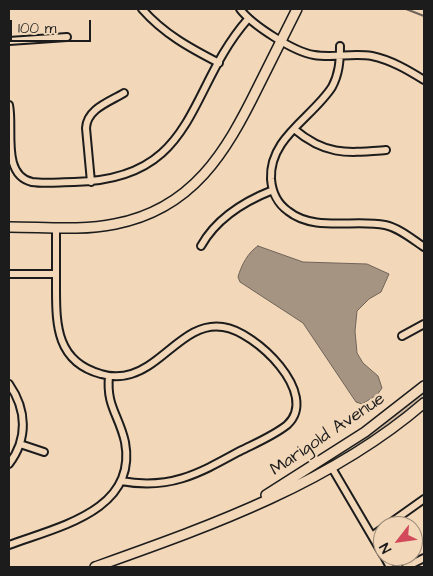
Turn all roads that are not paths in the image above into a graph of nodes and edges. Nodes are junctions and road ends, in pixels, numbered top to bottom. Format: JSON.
{"nodes":[{"id":1,"x":142,"y":9,"type":"edge"},
{"id":2,"x":240,"y":9,"type":"edge"},
{"id":3,"x":297,"y":9,"type":"edge"},
{"id":4,"x":248,"y":19,"type":"junction"},
{"id":5,"x":67,"y":37,"type":"dead end"},
{"id":6,"x":9,"y":40,"type":"edge"},
{"id":7,"x":282,"y":40,"type":"junction"},
{"id":8,"x":340,"y":46,"type":"dead end"},
{"id":9,"x":340,"y":54,"type":"junction"},
{"id":10,"x":219,"y":63,"type":"junction"},
{"id":11,"x":424,"y":80,"type":"edge"},
{"id":12,"x":124,"y":93,"type":"dead end"},
{"id":13,"x":9,"y":105,"type":"edge"},
{"id":14,"x":294,"y":130,"type":"junction"},
{"id":15,"x":386,"y":150,"type":"dead end"},
{"id":16,"x":91,"y":182,"type":"junction"},
{"id":17,"x":273,"y":190,"type":"junction"},
{"id":18,"x":9,"y":227,"type":"edge"},
{"id":19,"x":56,"y":228,"type":"junction"},
{"id":20,"x":201,"y":246,"type":"dead end"},
{"id":21,"x":424,"y":247,"type":"edge"},
{"id":22,"x":9,"y":274,"type":"edge"},
{"id":23,"x":56,"y":274,"type":"junction"},
{"id":24,"x":424,"y":324,"type":"edge"},
{"id":25,"x":402,"y":336,"type":"dead end"},
{"id":26,"x":109,"y":376,"type":"junction"},
{"id":27,"x":9,"y":384,"type":"edge"},
{"id":28,"x":424,"y":386,"type":"edge"},
{"id":29,"x":424,"y":403,"type":"edge"},
{"id":30,"x":20,"y":444,"type":"junction"},
{"id":31,"x":44,"y":452,"type":"dead end"},
{"id":32,"x":9,"y":464,"type":"edge"},
{"id":33,"x":332,"y":468,"type":"junction"},
{"id":34,"x":121,"y":481,"type":"junction"},
{"id":35,"x":424,"y":499,"type":"edge"},
{"id":36,"x":247,"y":507,"type":"junction"},
{"id":37,"x":400,"y":516,"type":"edge"},
{"id":38,"x":372,"y":536,"type":"edge"},
{"id":39,"x":9,"y":545,"type":"edge"},
{"id":40,"x":424,"y":558,"type":"edge"},
{"id":41,"x":95,"y":567,"type":"edge"},
{"id":42,"x":406,"y":567,"type":"edge"}],
"edges":[{"from":1,"to":10,"type":"street"},
{"from":2,"to":4,"type":"street"},
{"from":3,"to":7,"type":"main road"},
{"from":4,"to":7,"type":"street"},
{"from":4,"to":10,"type":"street"},
{"from":5,"to":6,"type":"street"},
{"from":7,"to":9,"type":"street"},
{"from":7,"to":19,"type":"main road"},
{"from":8,"to":9,"type":"street"},
{"from":9,"to":11,"type":"street"},
{"from":9,"to":14,"type":"street"},
{"from":10,"to":16,"type":"street"},
{"from":12,"to":16,"type":"street"},
{"from":13,"to":16,"type":"street"},
{"from":14,"to":15,"type":"street"},
{"from":14,"to":17,"type":"street"},
{"from":17,"to":20,"type":"street"},
{"from":17,"to":21,"type":"street"},
{"from":18,"to":19,"type":"main road"},
{"from":19,"to":23,"type":"street"},
{"from":22,"to":23,"type":"street"},
{"from":23,"to":26,"type":"street"},
{"from":24,"to":25,"type":"street"},
{"from":26,"to":34,"type":"street"},
{"from":26,"to":34,"type":"street"},
{"from":27,"to":30,"type":"street"},
{"from":28,"to":36,"type":"main road","name":"Marigold Avenue"},
{"from":29,"to":33,"type":"main road","name":"Marigold Avenue"},
{"from":30,"to":31,"type":"street"},
{"from":30,"to":32,"type":"street"},
{"from":33,"to":36,"type":"main road","name":"Marigold Avenue"},
{"from":33,"to":38,"type":"street"},
{"from":34,"to":39,"type":"street"},
{"from":35,"to":37,"type":"street"},
{"from":36,"to":41,"type":"main road","name":"Marigold Avenue"},
{"from":40,"to":42,"type":"street"}]}
